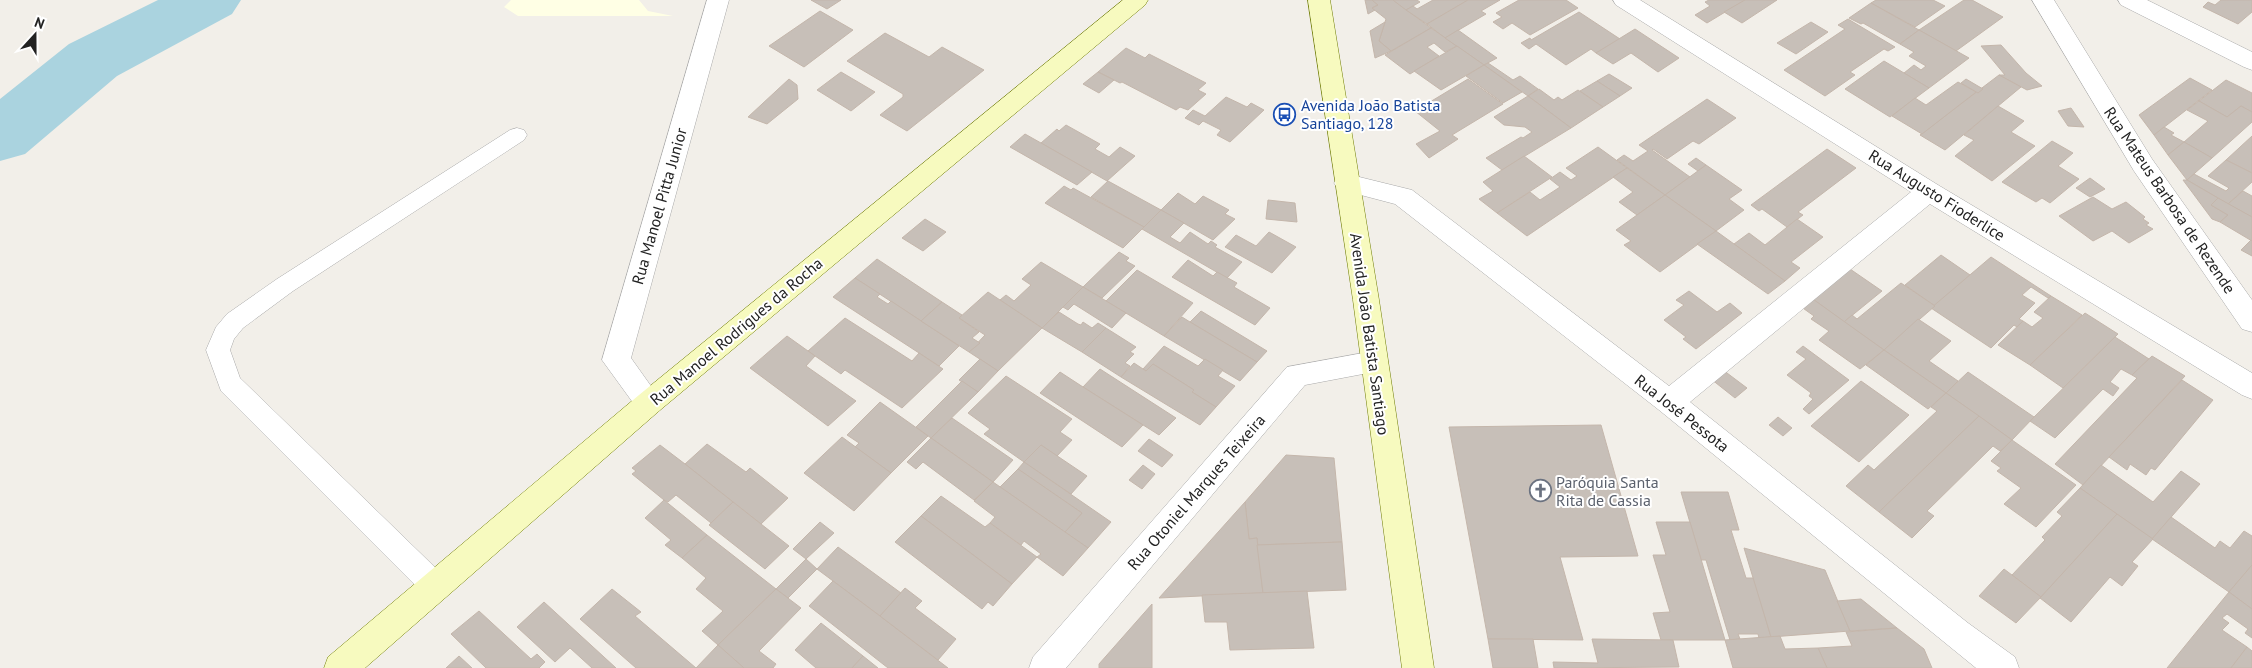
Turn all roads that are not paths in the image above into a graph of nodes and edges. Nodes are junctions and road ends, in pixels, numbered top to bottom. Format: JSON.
{"nodes":[{"id":1,"x":718,"y":0,"type":"edge"},
{"id":2,"x":1137,"y":0,"type":"edge"},
{"id":3,"x":1319,"y":0,"type":"edge"},
{"id":4,"x":1624,"y":0,"type":"edge"},
{"id":5,"x":2043,"y":0,"type":"edge"},
{"id":6,"x":2129,"y":0,"type":"edge"},
{"id":7,"x":2252,"y":62,"type":"edge"},
{"id":8,"x":517,"y":135,"type":"dead end"},
{"id":9,"x":1347,"y":183,"type":"junction"},
{"id":10,"x":1929,"y":191,"type":"junction"},
{"id":11,"x":2252,"y":321,"type":"edge"},
{"id":12,"x":1374,"y":362,"type":"junction"},
{"id":13,"x":2252,"y":387,"type":"edge"},
{"id":14,"x":1669,"y":402,"type":"junction"},
{"id":15,"x":649,"y":403,"type":"junction"},
{"id":16,"x":436,"y":588,"type":"junction"},
{"id":17,"x":1957,"y":634,"type":"junction"},
{"id":18,"x":346,"y":665,"type":"edge"},
{"id":19,"x":1045,"y":668,"type":"edge"},
{"id":20,"x":1418,"y":668,"type":"edge"},
{"id":21,"x":1971,"y":668,"type":"edge"},
{"id":22,"x":2003,"y":668,"type":"edge"}],
"edges":[{"from":1,"to":15,"type":"street","name":"Rua Manoel Pitta Junior"},
{"from":2,"to":15,"type":"street","name":"Rua Manoel Rodrigues da Rocha"},
{"from":3,"to":9,"type":"street","name":"Avenida João Batista Santiago"},
{"from":4,"to":10,"type":"street","name":"Rua Augusto Fioderlice"},
{"from":5,"to":11,"type":"street","name":"Rua Mateus Barbosa de Rezende"},
{"from":6,"to":7,"type":"street"},
{"from":8,"to":16,"type":"lane"},
{"from":9,"to":12,"type":"street","name":"Avenida João Batista Santiago"},
{"from":9,"to":14,"type":"street","name":"Rua José Pessota"},
{"from":10,"to":13,"type":"street","name":"Rua Augusto Fioderlice"},
{"from":10,"to":14,"type":"street"},
{"from":12,"to":19,"type":"street","name":"Rua Otoniel Marques Teixeira"},
{"from":12,"to":20,"type":"street","name":"Avenida João Batista Santiago"},
{"from":14,"to":17,"type":"street","name":"Rua José Pessota"},
{"from":15,"to":16,"type":"street","name":"Rua Manoel Rodrigues da Rocha"},
{"from":16,"to":18,"type":"street","name":"Rua Manoel Rodrigues da Rocha"},
{"from":17,"to":21,"type":"street"},
{"from":17,"to":22,"type":"street","name":"Rua José Pessota"}]}
